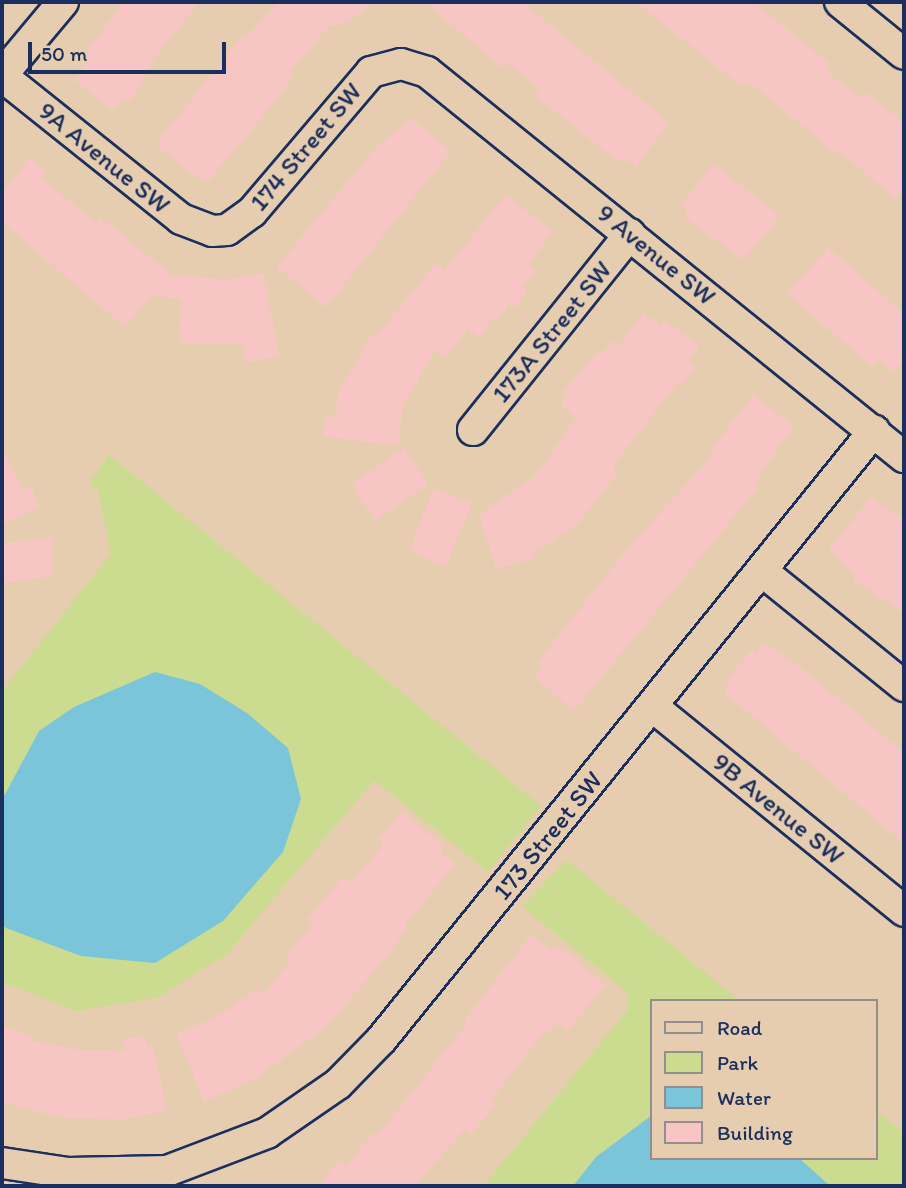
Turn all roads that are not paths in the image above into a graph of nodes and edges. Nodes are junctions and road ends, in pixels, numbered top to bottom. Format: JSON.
{"nodes":[{"id":1,"x":62,"y":2,"type":"edge"},
{"id":2,"x":840,"y":2,"type":"edge"},
{"id":3,"x":904,"y":54,"type":"edge"},
{"id":4,"x":401,"y":64,"type":"joint"},
{"id":5,"x":2,"y":75,"type":"edge"},
{"id":6,"x":212,"y":231,"type":"joint"},
{"id":7,"x":630,"y":234,"type":"junction"},
{"id":8,"x":473,"y":430,"type":"dead end"},
{"id":9,"x":874,"y":431,"type":"junction"},
{"id":10,"x":904,"y":457,"type":"edge"},
{"id":11,"x":762,"y":571,"type":"junction"},
{"id":12,"x":904,"y":686,"type":"edge"},
{"id":13,"x":652,"y":706,"type":"junction"},
{"id":14,"x":904,"y":911,"type":"edge"},
{"id":15,"x":2,"y":1163,"type":"edge"}],
"edges":[{"from":1,"to":5,"type":"street"},
{"from":2,"to":3,"type":"street"},
{"from":4,"to":6,"type":"street","name":"174 Street SW"},
{"from":4,"to":7,"type":"street","name":"9 Avenue SW"},
{"from":5,"to":6,"type":"street","name":"9A Avenue SW"},
{"from":7,"to":8,"type":"street","name":"173A Street SW"},
{"from":7,"to":9,"type":"street","name":"9 Avenue SW"},
{"from":9,"to":10,"type":"street","name":"9 Avenue SW"},
{"from":9,"to":11,"type":"street","name":"173 Street SW"},
{"from":11,"to":12,"type":"street"},
{"from":11,"to":13,"type":"street","name":"173 Street SW"},
{"from":13,"to":14,"type":"street","name":"9B Avenue SW"},
{"from":13,"to":15,"type":"street","name":"173 Street SW"}]}
